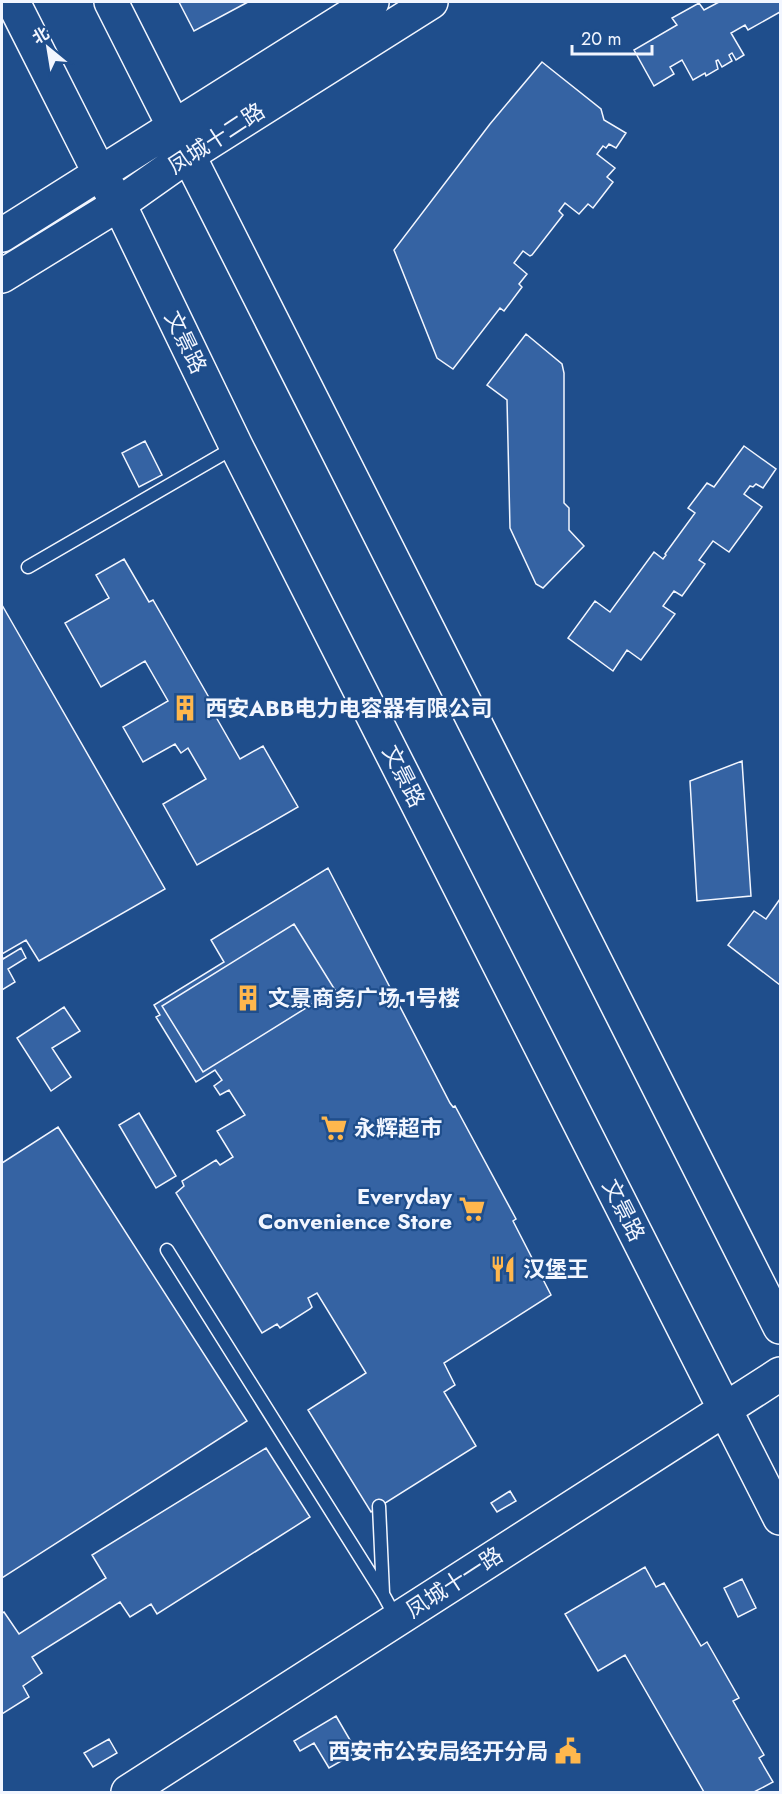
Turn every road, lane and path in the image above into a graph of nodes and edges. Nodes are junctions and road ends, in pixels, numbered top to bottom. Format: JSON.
{"nodes":[{"id":1,"x":13,"y":2,"type":"edge"},
{"id":2,"x":111,"y":2,"type":"edge"},
{"id":3,"x":372,"y":2,"type":"edge"},
{"id":4,"x":431,"y":2,"type":"edge"},
{"id":5,"x":180,"y":142,"type":"junction"},
{"id":6,"x":100,"y":174,"type":"junction"},
{"id":7,"x":118,"y":204,"type":"junction"},
{"id":8,"x":2,"y":235,"type":"edge"},
{"id":9,"x":2,"y":276,"type":"edge"},
{"id":10,"x":237,"y":446,"type":"junction"},
{"id":11,"x":28,"y":567,"type":"dead end"},
{"id":12,"x":167,"y":1250,"type":"dead end"},
{"id":13,"x":780,"y":1327,"type":"edge"},
{"id":14,"x":780,"y":1374,"type":"edge"},
{"id":15,"x":725,"y":1408,"type":"junction"},
{"id":16,"x":379,"y":1506,"type":"dead end"},
{"id":17,"x":780,"y":1518,"type":"edge"},
{"id":18,"x":389,"y":1606,"type":"junction"},
{"id":19,"x":128,"y":1792,"type":"edge"}],
"edges":[{"from":1,"to":6,"type":"main road","name":"文景路"},
{"from":2,"to":5,"type":"main road"},
{"from":3,"to":5,"type":"main road","name":"凤城十二路"},
{"from":4,"to":5,"type":"main road","name":"凤城十二路"},
{"from":5,"to":6,"type":"main road","name":"凤城十二路"},
{"from":5,"to":7,"type":"main road","name":"凤城十二路"},
{"from":5,"to":13,"type":"main road"},
{"from":6,"to":7,"type":"main road","name":"文景路"},
{"from":6,"to":8,"type":"main road","name":"凤城十二路"},
{"from":7,"to":9,"type":"main road","name":"凤城十二路"},
{"from":7,"to":10,"type":"main road","name":"文景路"},
{"from":10,"to":11,"type":"lane"},
{"from":10,"to":15,"type":"main road","name":"文景路"},
{"from":12,"to":18,"type":"lane"},
{"from":14,"to":15,"type":"main road","name":"凤城十一路"},
{"from":15,"to":17,"type":"main road","name":"文景路"},
{"from":15,"to":18,"type":"main road","name":"凤城十一路"},
{"from":16,"to":18,"type":"lane"},
{"from":18,"to":19,"type":"main road","name":"凤城十一路"}]}
